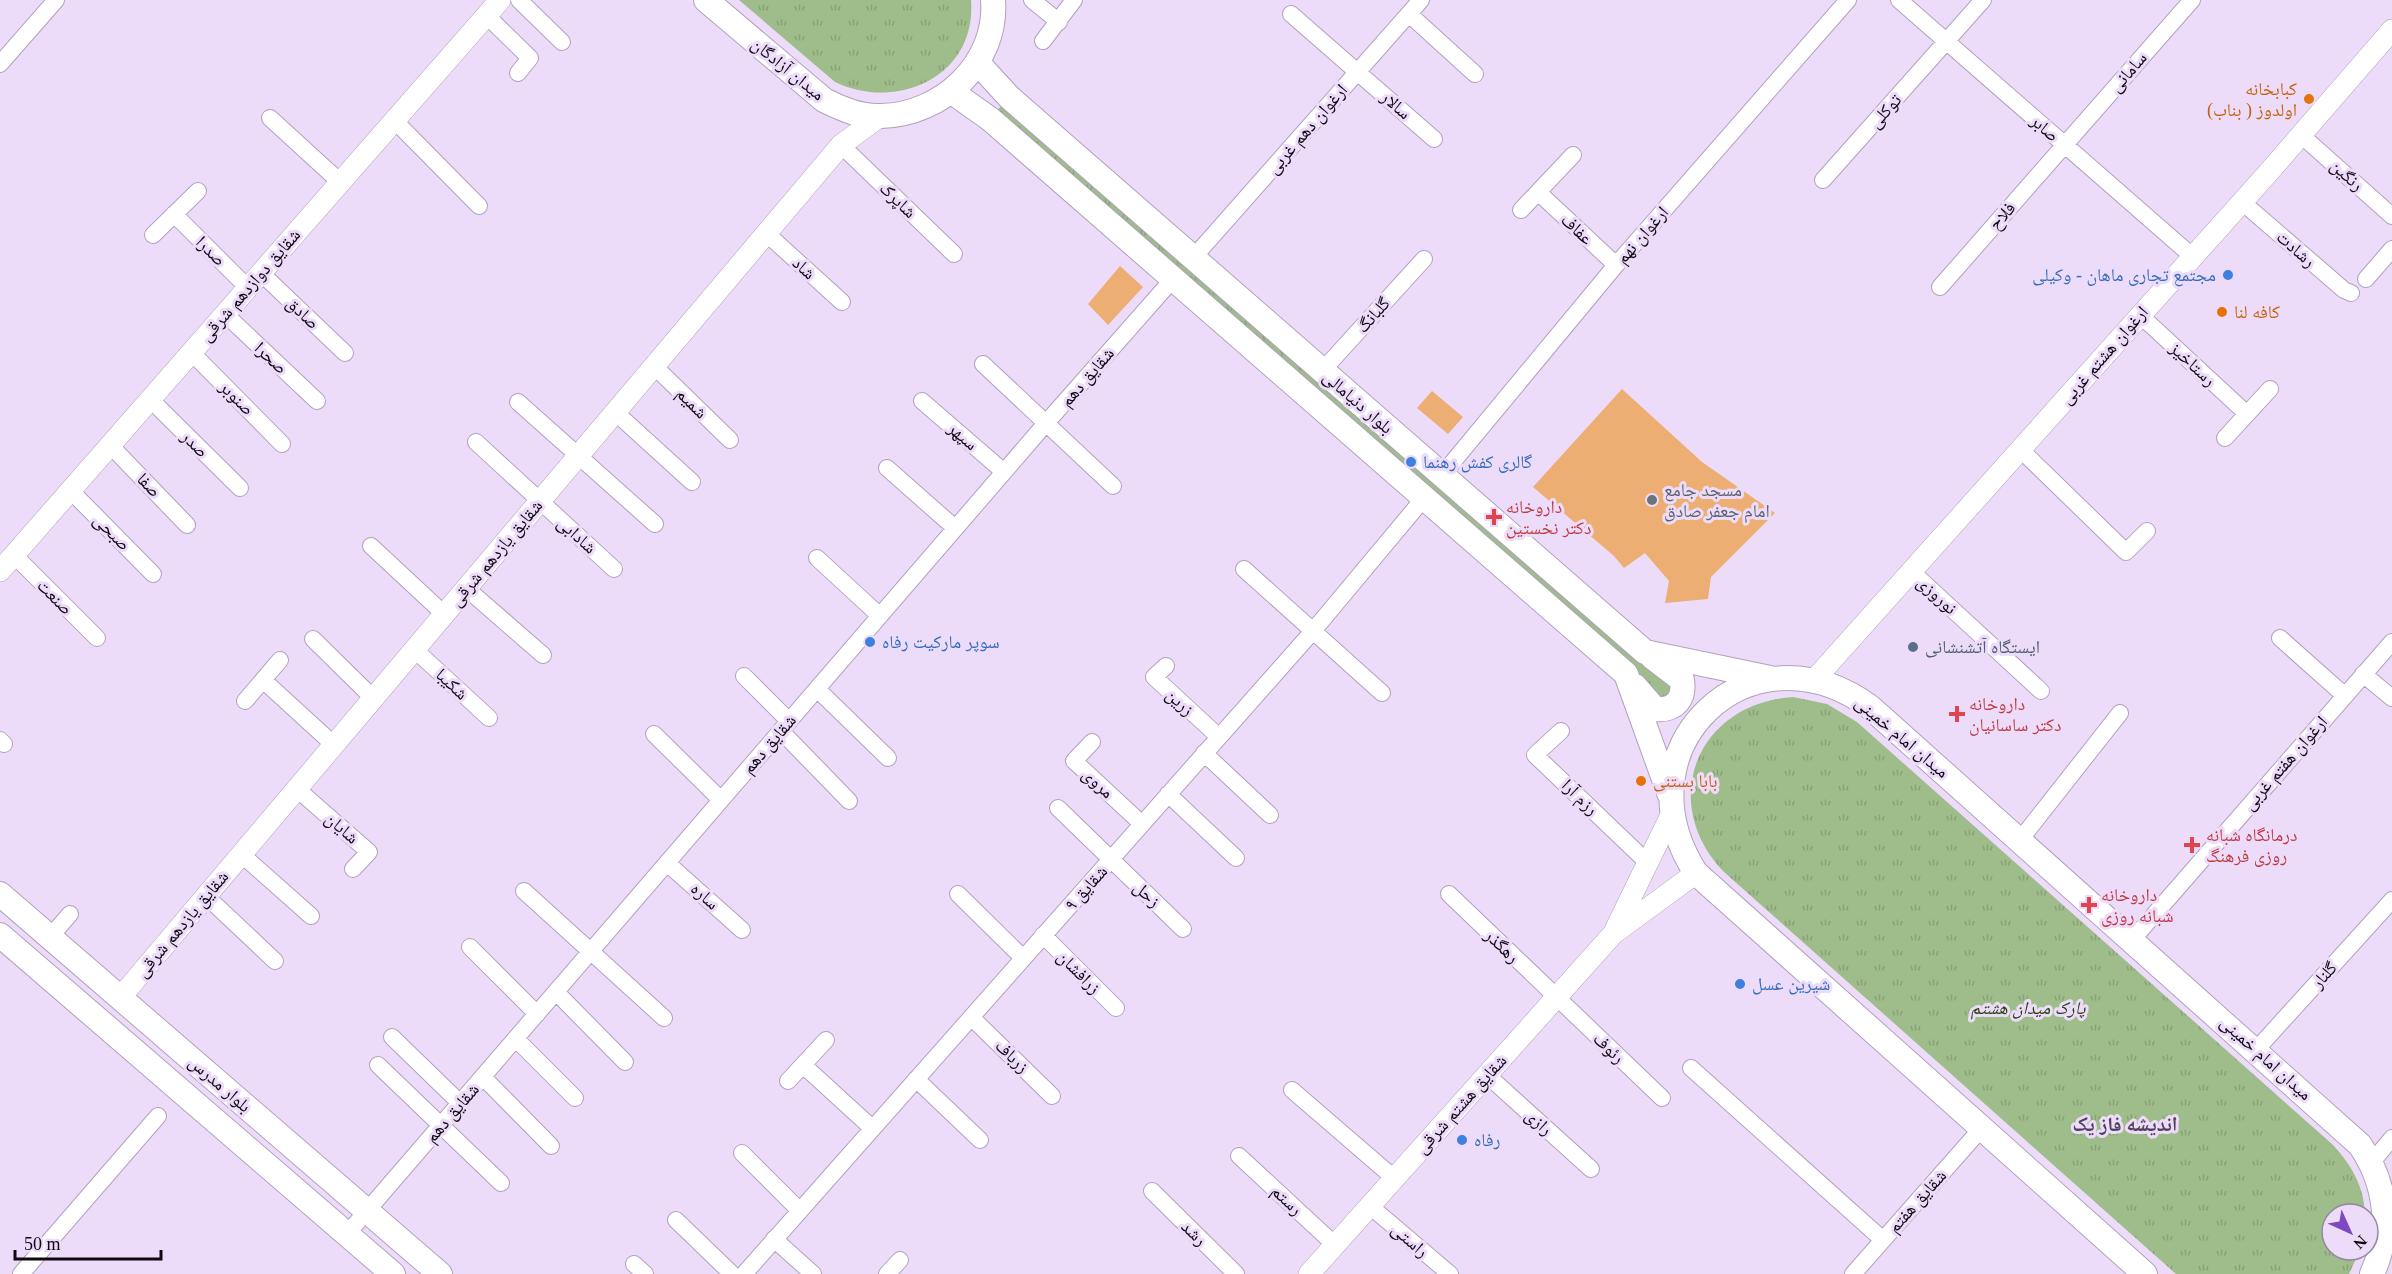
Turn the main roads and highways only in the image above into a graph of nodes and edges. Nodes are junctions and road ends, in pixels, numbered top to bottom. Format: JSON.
{"nodes":[{"id":1,"x":706,"y":0,"type":"edge"},
{"id":2,"x":994,"y":2,"type":"edge"},
{"id":3,"x":977,"y":62,"type":"junction"},
{"id":4,"x":952,"y":92,"type":"junction"},
{"id":5,"x":1645,"y":652,"type":"junction"},
{"id":6,"x":1626,"y":674,"type":"junction"},
{"id":7,"x":1773,"y":678,"type":"junction"},
{"id":8,"x":1670,"y":805,"type":"junction"},
{"id":9,"x":0,"y":894,"type":"edge"},
{"id":10,"x":0,"y":935,"type":"edge"},
{"id":11,"x":2384,"y":1244,"type":"junction"},
{"id":12,"x":393,"y":1274,"type":"edge"},
{"id":13,"x":440,"y":1274,"type":"edge"},
{"id":14,"x":2145,"y":1274,"type":"edge"},
{"id":15,"x":2372,"y":1274,"type":"edge"},
{"id":16,"x":2391,"y":1274,"type":"edge"}],
"edges":[{"from":1,"to":4,"type":"main road","name":"میدان آزادگان"},
{"from":2,"to":3,"type":"main road","name":"میدان آزادگان"},
{"from":3,"to":4,"type":"main road","name":"میدان آزادگان"},
{"from":3,"to":5,"type":"main road","name":"بلوار دنیامالی"},
{"from":4,"to":6,"type":"main road","name":"بلوار دنیامالی"},
{"from":5,"to":6,"type":"main road"},
{"from":5,"to":7,"type":"main road","name":"بلوار دنیامالی"},
{"from":6,"to":8,"type":"main road","name":"بلوار دنیامالی"},
{"from":7,"to":8,"type":"main road","name":"میدان امام خمینی"},
{"from":7,"to":11,"type":"main road","name":"میدان امام خمینی"},
{"from":8,"to":14,"type":"main road","name":"میدان امام خمینی"},
{"from":9,"to":13,"type":"main road","name":"بلوار مدرس"},
{"from":10,"to":12,"type":"main road","name":"بلوار مدرس"},
{"from":11,"to":15,"type":"main road","name":"میدان امام خمینی"},
{"from":11,"to":16,"type":"main road"}]}
